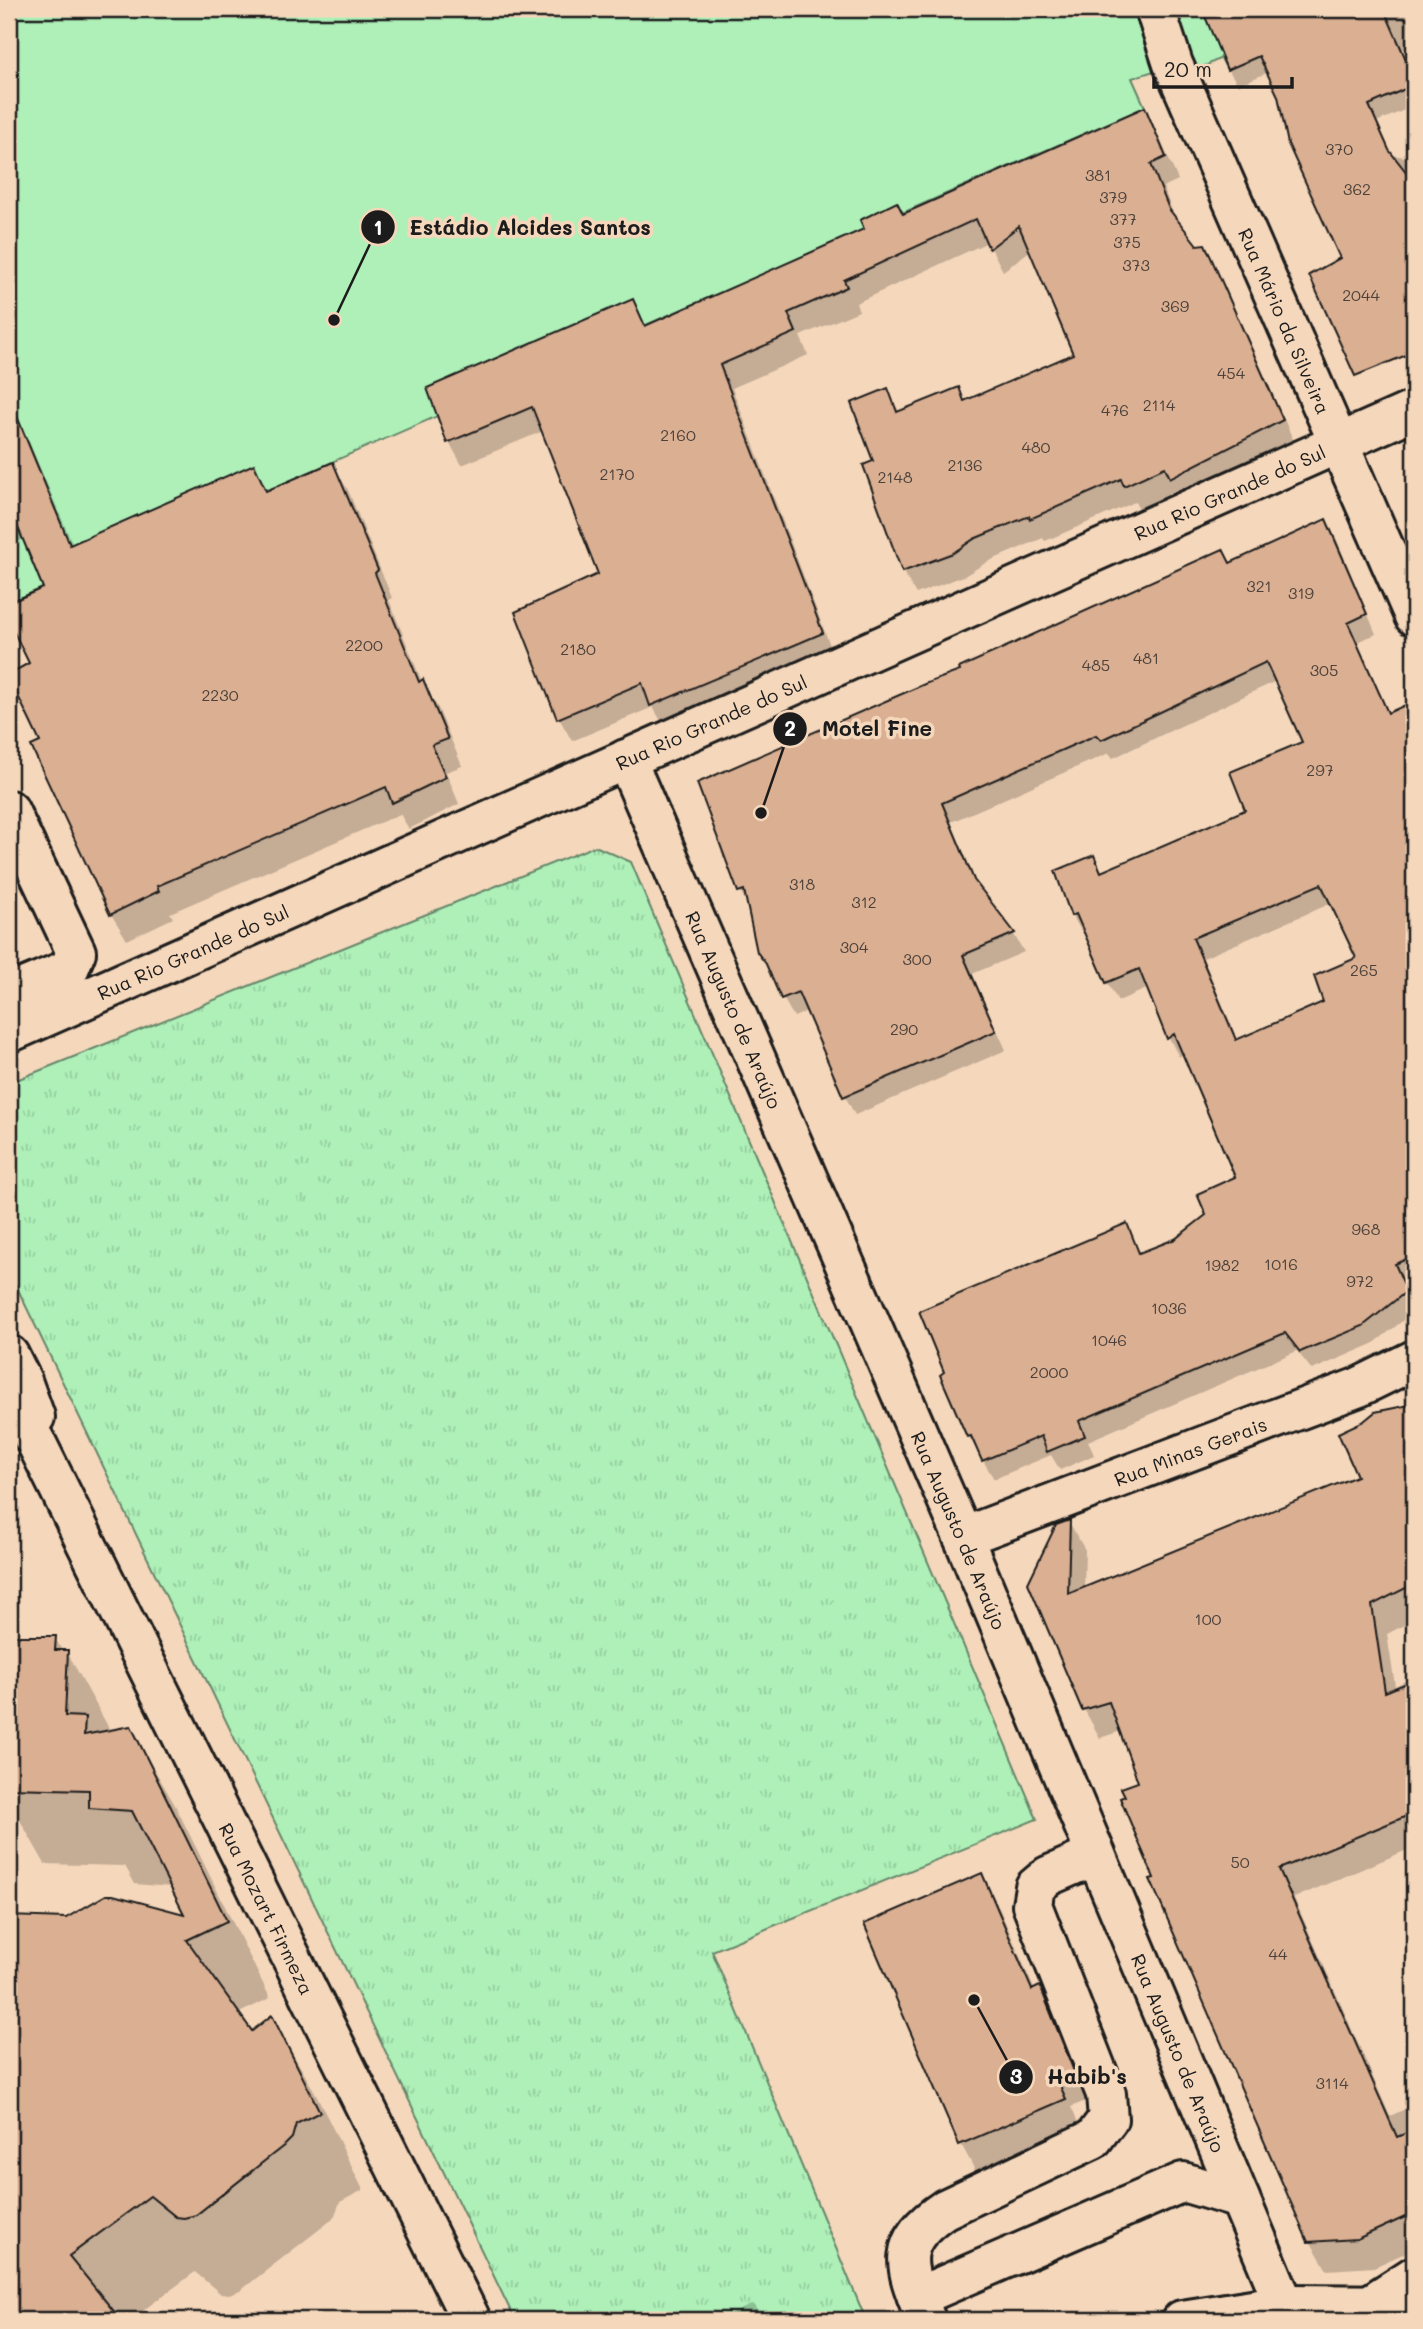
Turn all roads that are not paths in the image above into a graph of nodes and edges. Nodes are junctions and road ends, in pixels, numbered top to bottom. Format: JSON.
{"nodes":[{"id":1,"x":1155,"y":9,"type":"edge"},
{"id":2,"x":1414,"y":410,"type":"edge"},
{"id":3,"x":1339,"y":443,"type":"junction"},
{"id":4,"x":1414,"y":616,"type":"edge"},
{"id":5,"x":626,"y":759,"type":"junction"},
{"id":6,"x":9,"y":810,"type":"edge"},
{"id":7,"x":9,"y":994,"type":"edge"},
{"id":8,"x":9,"y":1033,"type":"edge"},
{"id":9,"x":9,"y":1355,"type":"edge"},
{"id":10,"x":1414,"y":1360,"type":"edge"},
{"id":11,"x":9,"y":1396,"type":"edge"},
{"id":12,"x":64,"y":1498,"type":"junction"},
{"id":13,"x":963,"y":1536,"type":"junction"},
{"id":14,"x":1096,"y":1855,"type":"junction"},
{"id":15,"x":1240,"y":2199,"type":"junction"},
{"id":16,"x":1414,"y":2276,"type":"edge"},
{"id":17,"x":1284,"y":2304,"type":"junction"},
{"id":18,"x":1369,"y":2305,"type":"junction"},
{"id":19,"x":1414,"y":2305,"type":"edge"},
{"id":20,"x":922,"y":2309,"type":"edge"},
{"id":21,"x":471,"y":2320,"type":"edge"},
{"id":22,"x":1182,"y":2320,"type":"edge"}],
"edges":[{"from":1,"to":3,"type":"street","name":"Rua Mário da Silveira"},
{"from":2,"to":3,"type":"street","name":"Rua Rio Grande do Sul"},
{"from":3,"to":4,"type":"street","name":"Rua Mário da Silveira"},
{"from":3,"to":5,"type":"street","name":"Rua Rio Grande do Sul"},
{"from":5,"to":8,"type":"street","name":"Rua Rio Grande do Sul"},
{"from":5,"to":13,"type":"street","name":"Rua Augusto de Araújo"},
{"from":6,"to":7,"type":"street"},
{"from":9,"to":12,"type":"street","name":"Rua Mozart Firmeza"},
{"from":10,"to":13,"type":"street","name":"Rua Minas Gerais"},
{"from":11,"to":12,"type":"street","name":"Rua Mozart Firmeza"},
{"from":12,"to":21,"type":"street","name":"Rua Mozart Firmeza"},
{"from":13,"to":14,"type":"street","name":"Rua Augusto de Araújo"},
{"from":14,"to":15,"type":"street","name":"Rua Augusto de Araújo"},
{"from":14,"to":20,"type":"street"},
{"from":15,"to":17,"type":"street","name":"Rua Augusto de Araújo"},
{"from":15,"to":20,"type":"street"},
{"from":16,"to":18,"type":"street"},
{"from":17,"to":18,"type":"street"},
{"from":17,"to":22,"type":"street"},
{"from":18,"to":19,"type":"street"}]}
